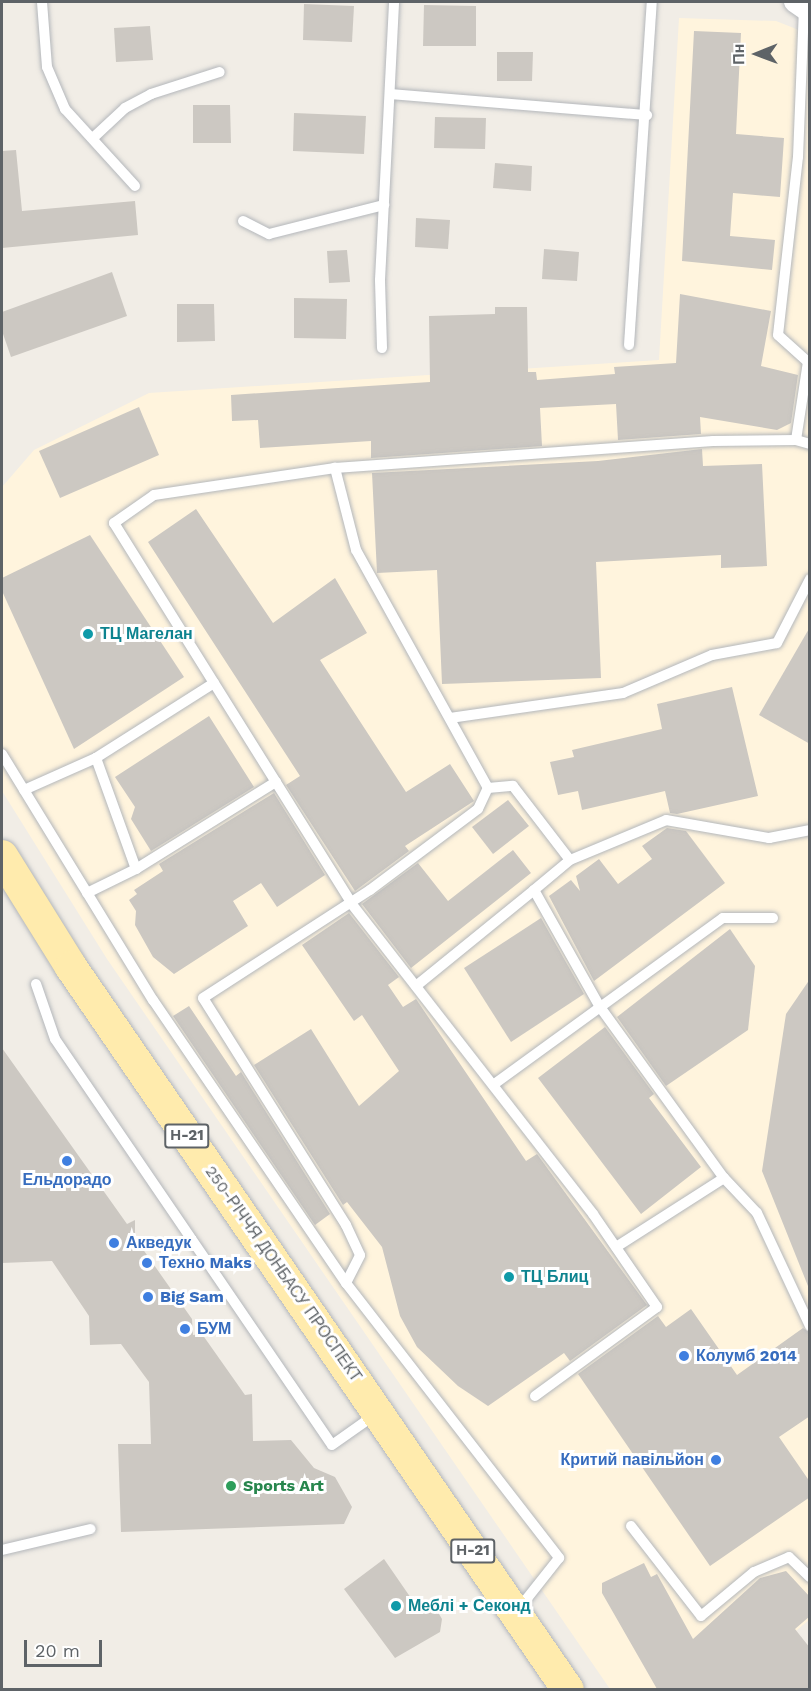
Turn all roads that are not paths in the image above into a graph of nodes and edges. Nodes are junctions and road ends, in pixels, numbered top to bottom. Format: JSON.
{"nodes":[{"id":1,"x":42,"y":2,"type":"edge"},
{"id":2,"x":394,"y":2,"type":"edge"},
{"id":3,"x":652,"y":2,"type":"edge"},
{"id":4,"x":802,"y":8,"type":"edge"},
{"id":5,"x":220,"y":72,"type":"dead end"},
{"id":6,"x":390,"y":94,"type":"junction"},
{"id":7,"x":647,"y":115,"type":"junction"},
{"id":8,"x":94,"y":137,"type":"junction"},
{"id":9,"x":135,"y":186,"type":"dead end"},
{"id":10,"x":384,"y":205,"type":"junction"},
{"id":11,"x":243,"y":221,"type":"dead end"},
{"id":12,"x":629,"y":345,"type":"dead end"},
{"id":13,"x":382,"y":348,"type":"dead end"},
{"id":14,"x":796,"y":440,"type":"junction"},
{"id":15,"x":810,"y":444,"type":"edge"},
{"id":16,"x":335,"y":468,"type":"junction"},
{"id":17,"x":810,"y":579,"type":"edge"},
{"id":18,"x":214,"y":683,"type":"junction"},
{"id":19,"x":450,"y":718,"type":"junction"},
{"id":20,"x":2,"y":754,"type":"edge"},
{"id":21,"x":96,"y":758,"type":"junction"},
{"id":22,"x":276,"y":782,"type":"junction"},
{"id":23,"x":488,"y":788,"type":"junction"},
{"id":24,"x":24,"y":790,"type":"junction"},
{"id":25,"x":810,"y":830,"type":"edge"},
{"id":26,"x":2,"y":856,"type":"edge"},
{"id":27,"x":570,"y":860,"type":"junction"},
{"id":28,"x":136,"y":869,"type":"junction"},
{"id":29,"x":534,"y":890,"type":"junction"},
{"id":30,"x":87,"y":893,"type":"junction"},
{"id":31,"x":351,"y":903,"type":"junction"},
{"id":32,"x":773,"y":918,"type":"dead end"},
{"id":33,"x":36,"y":984,"type":"dead end"},
{"id":34,"x":416,"y":986,"type":"junction"},
{"id":35,"x":600,"y":1007,"type":"junction"},
{"id":36,"x":493,"y":1085,"type":"junction"},
{"id":37,"x":724,"y":1178,"type":"junction"},
{"id":38,"x":616,"y":1247,"type":"junction"},
{"id":39,"x":346,"y":1283,"type":"junction"},
{"id":40,"x":810,"y":1326,"type":"edge"},
{"id":41,"x":535,"y":1396,"type":"dead end"},
{"id":42,"x":378,"y":1413,"type":"junction"},
{"id":43,"x":631,"y":1526,"type":"dead end"},
{"id":44,"x":91,"y":1528,"type":"dead end"},
{"id":45,"x":2,"y":1550,"type":"edge"},
{"id":46,"x":810,"y":1577,"type":"edge"},
{"id":47,"x":516,"y":1613,"type":"junction"},
{"id":48,"x":568,"y":1689,"type":"edge"}],
"edges":[{"from":1,"to":8,"type":"lane"},
{"from":2,"to":6,"type":"lane"},
{"from":3,"to":7,"type":"lane"},
{"from":4,"to":14,"type":"lane"},
{"from":5,"to":8,"type":"lane"},
{"from":6,"to":7,"type":"lane"},
{"from":6,"to":10,"type":"lane"},
{"from":7,"to":12,"type":"lane"},
{"from":8,"to":9,"type":"lane"},
{"from":10,"to":11,"type":"lane"},
{"from":10,"to":13,"type":"lane"},
{"from":14,"to":15,"type":"lane"},
{"from":14,"to":16,"type":"lane"},
{"from":16,"to":18,"type":"lane"},
{"from":16,"to":19,"type":"lane"},
{"from":17,"to":19,"type":"lane"},
{"from":18,"to":21,"type":"lane"},
{"from":18,"to":22,"type":"lane"},
{"from":19,"to":23,"type":"lane"},
{"from":20,"to":24,"type":"lane"},
{"from":21,"to":24,"type":"lane"},
{"from":21,"to":28,"type":"lane"},
{"from":22,"to":28,"type":"lane"},
{"from":22,"to":31,"type":"lane"},
{"from":23,"to":27,"type":"lane"},
{"from":23,"to":31,"type":"lane"},
{"from":24,"to":30,"type":"lane"},
{"from":25,"to":27,"type":"lane"},
{"from":26,"to":42,"type":"main road","name":"250-РІЧЧЯ ДОНБАСУ ПРОСПЕКТ","number":"Н-21"},
{"from":27,"to":29,"type":"lane"},
{"from":28,"to":30,"type":"lane"},
{"from":29,"to":34,"type":"lane"},
{"from":29,"to":35,"type":"lane"},
{"from":30,"to":39,"type":"lane"},
{"from":31,"to":34,"type":"lane"},
{"from":31,"to":39,"type":"lane"},
{"from":32,"to":35,"type":"lane"},
{"from":33,"to":42,"type":"lane"},
{"from":34,"to":36,"type":"lane"},
{"from":35,"to":36,"type":"lane"},
{"from":35,"to":37,"type":"lane"},
{"from":36,"to":38,"type":"lane"},
{"from":37,"to":38,"type":"lane"},
{"from":37,"to":40,"type":"lane"},
{"from":38,"to":41,"type":"lane"},
{"from":39,"to":47,"type":"lane"},
{"from":42,"to":47,"type":"main road","name":"250-РІЧЧЯ ДОНБАСУ ПРОСПЕКТ","number":"Н-21"},
{"from":43,"to":46,"type":"lane"},
{"from":44,"to":45,"type":"lane"},
{"from":47,"to":48,"type":"main road","name":"250-РІЧЧЯ ДОНБАСУ ПРОСПЕКТ","number":"Н-21"}]}
